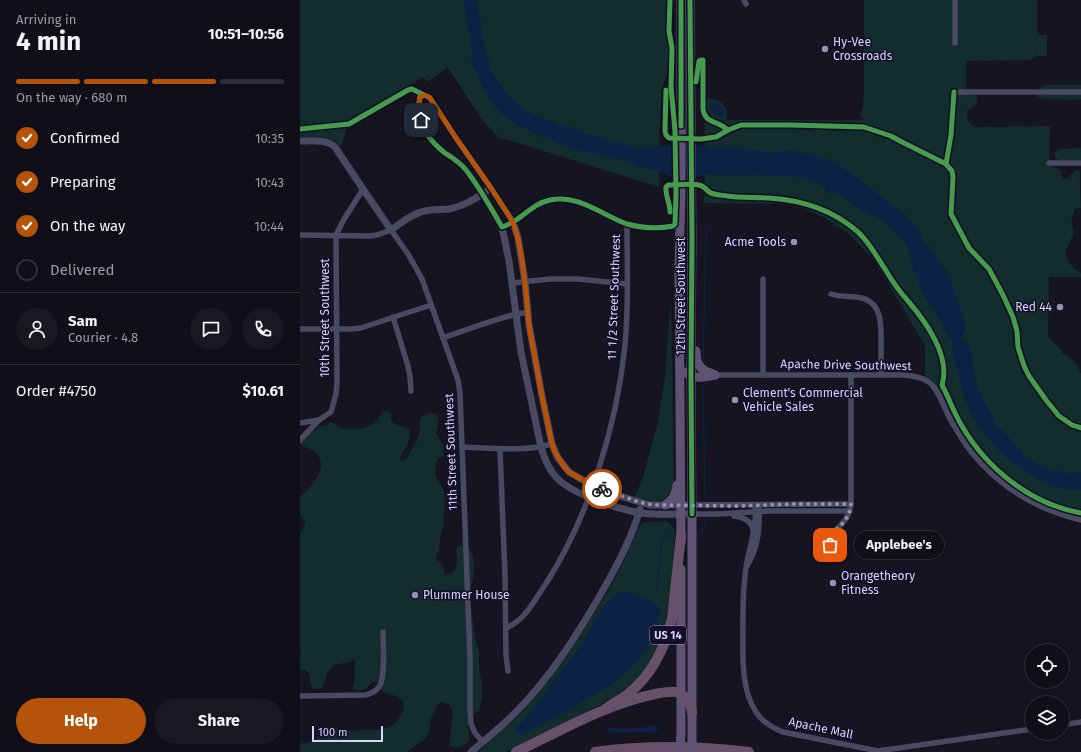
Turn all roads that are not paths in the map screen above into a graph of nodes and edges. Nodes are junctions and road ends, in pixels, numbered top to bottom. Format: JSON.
{"nodes":[{"id":1,"x":681,"y":0,"type":"edge"},
{"id":2,"x":690,"y":0,"type":"edge"},
{"id":3,"x":744,"y":0,"type":"edge"},
{"id":4,"x":747,"y":0,"type":"edge"},
{"id":5,"x":955,"y":0,"type":"edge"},
{"id":6,"x":955,"y":43,"type":"dead end"},
{"id":7,"x":954,"y":92,"type":"dead end"},
{"id":8,"x":1081,"y":92,"type":"edge"},
{"id":9,"x":300,"y":141,"type":"edge"},
{"id":10,"x":1049,"y":163,"type":"dead end"},
{"id":11,"x":1081,"y":163,"type":"edge"},
{"id":12,"x":491,"y":188,"type":"junction"},
{"id":13,"x":362,"y":189,"type":"junction"},
{"id":14,"x":483,"y":194,"type":"junction"},
{"id":15,"x":513,"y":222,"type":"junction"},
{"id":16,"x":627,"y":224,"type":"junction"},
{"id":17,"x":502,"y":227,"type":"junction"},
{"id":18,"x":648,"y":228,"type":"dead end"},
{"id":19,"x":391,"y":230,"type":"junction"},
{"id":20,"x":300,"y":235,"type":"edge"},
{"id":21,"x":336,"y":235,"type":"junction"},
{"id":22,"x":763,"y":279,"type":"dead end"},
{"id":23,"x":525,"y":282,"type":"junction"},
{"id":24,"x":512,"y":283,"type":"junction"},
{"id":25,"x":627,"y":284,"type":"junction"},
{"id":26,"x":831,"y":294,"type":"dead end"},
{"id":27,"x":432,"y":305,"type":"junction"},
{"id":28,"x":528,"y":312,"type":"junction"},
{"id":29,"x":515,"y":314,"type":"junction"},
{"id":30,"x":692,"y":315,"type":"junction"},
{"id":31,"x":393,"y":317,"type":"junction"},
{"id":32,"x":300,"y":329,"type":"edge"},
{"id":33,"x":336,"y":330,"type":"junction"},
{"id":34,"x":680,"y":336,"type":"junction"},
{"id":35,"x":443,"y":338,"type":"junction"},
{"id":36,"x":715,"y":375,"type":"junction"},
{"id":37,"x":763,"y":375,"type":"junction"},
{"id":38,"x":851,"y":375,"type":"junction"},
{"id":39,"x":881,"y":375,"type":"junction"},
{"id":40,"x":691,"y":376,"type":"junction"},
{"id":41,"x":704,"y":377,"type":"junction"},
{"id":42,"x":411,"y":391,"type":"dead end"},
{"id":43,"x":691,"y":405,"type":"junction"},
{"id":44,"x":319,"y":420,"type":"junction"},
{"id":45,"x":300,"y":423,"type":"edge"},
{"id":46,"x":300,"y":440,"type":"edge"},
{"id":47,"x":552,"y":444,"type":"junction"},
{"id":48,"x":462,"y":447,"type":"junction"},
{"id":49,"x":541,"y":447,"type":"junction"},
{"id":50,"x":500,"y":449,"type":"junction"},
{"id":51,"x":681,"y":473,"type":"junction"},
{"id":52,"x":592,"y":485,"type":"junction"},
{"id":53,"x":589,"y":497,"type":"junction"},
{"id":54,"x":642,"y":503,"type":"junction"},
{"id":55,"x":851,"y":504,"type":"junction"},
{"id":56,"x":665,"y":505,"type":"junction"},
{"id":57,"x":757,"y":505,"type":"junction"},
{"id":58,"x":681,"y":510,"type":"junction"},
{"id":59,"x":692,"y":510,"type":"junction"},
{"id":60,"x":850,"y":511,"type":"junction"},
{"id":61,"x":639,"y":512,"type":"junction"},
{"id":62,"x":757,"y":512,"type":"junction"},
{"id":63,"x":718,"y":514,"type":"junction"},
{"id":64,"x":1081,"y":520,"type":"edge"},
{"id":65,"x":754,"y":531,"type":"junction"},
{"id":66,"x":681,"y":535,"type":"junction"},
{"id":67,"x":830,"y":545,"type":"dead end"},
{"id":68,"x":746,"y":568,"type":"junction"},
{"id":69,"x":506,"y":628,"type":"junction"},
{"id":70,"x":383,"y":632,"type":"dead end"},
{"id":71,"x":508,"y":671,"type":"dead end"},
{"id":72,"x":681,"y":694,"type":"junction"},
{"id":73,"x":300,"y":696,"type":"edge"},
{"id":74,"x":604,"y":709,"type":"junction"},
{"id":75,"x":692,"y":712,"type":"junction"},
{"id":76,"x":1081,"y":722,"type":"edge"},
{"id":77,"x":1069,"y":724,"type":"edge"},
{"id":78,"x":1025,"y":730,"type":"edge"},
{"id":79,"x":483,"y":742,"type":"junction"},
{"id":80,"x":472,"y":752,"type":"edge"},
{"id":81,"x":516,"y":752,"type":"edge"},
{"id":82,"x":595,"y":752,"type":"edge"},
{"id":83,"x":680,"y":752,"type":"edge"},
{"id":84,"x":692,"y":752,"type":"edge"},
{"id":85,"x":749,"y":752,"type":"edge"}],
"edges":[{"from":1,"to":34,"type":"main road","name":"12th Street Southwest","number":"US 14"},
{"from":2,"to":30,"type":"main road","name":"12th Street Southwest","number":"US 14"},
{"from":3,"to":4,"type":"street"},
{"from":5,"to":6,"type":"street"},
{"from":7,"to":8,"type":"street"},
{"from":9,"to":13,"type":"street","name":"11th Street Southwest"},
{"from":10,"to":11,"type":"street"},
{"from":12,"to":14,"type":"street"},
{"from":12,"to":14,"type":"street"},
{"from":12,"to":15,"type":"street"},
{"from":13,"to":19,"type":"street","name":"11th Street Southwest"},
{"from":13,"to":21,"type":"street","name":"10th Street Southwest"},
{"from":14,"to":17,"type":"street"},
{"from":14,"to":19,"type":"street"},
{"from":15,"to":16,"type":"street"},
{"from":15,"to":17,"type":"street"},
{"from":15,"to":23,"type":"street"},
{"from":16,"to":18,"type":"street"},
{"from":16,"to":25,"type":"street","name":"11 1/2 Street Southwest"},
{"from":17,"to":24,"type":"street"},
{"from":19,"to":21,"type":"street"},
{"from":19,"to":27,"type":"street","name":"11th Street Southwest"},
{"from":20,"to":21,"type":"street"},
{"from":21,"to":33,"type":"street","name":"10th Street Southwest"},
{"from":22,"to":37,"type":"street"},
{"from":23,"to":24,"type":"street"},
{"from":23,"to":25,"type":"street"},
{"from":23,"to":28,"type":"street"},
{"from":24,"to":29,"type":"street"},
{"from":25,"to":52,"type":"street","name":"11 1/2 Street Southwest"},
{"from":26,"to":39,"type":"street"},
{"from":27,"to":31,"type":"street"},
{"from":27,"to":35,"type":"street","name":"11th Street Southwest"},
{"from":28,"to":29,"type":"street"},
{"from":28,"to":47,"type":"street"},
{"from":29,"to":35,"type":"street"},
{"from":29,"to":49,"type":"street"},
{"from":30,"to":36,"type":"main road"},
{"from":30,"to":40,"type":"main road","name":"12th Street Southwest","number":"US 14"},
{"from":31,"to":33,"type":"street"},
{"from":31,"to":42,"type":"street"},
{"from":32,"to":33,"type":"street"},
{"from":33,"to":44,"type":"street","name":"10th Street Southwest"},
{"from":34,"to":40,"type":"main road"},
{"from":34,"to":51,"type":"main road","name":"12th Street Southwest","number":"US 14"},
{"from":35,"to":48,"type":"street","name":"11th Street Southwest"},
{"from":36,"to":37,"type":"street","name":"Apache Drive Southwest"},
{"from":36,"to":41,"type":"main road"},
{"from":37,"to":38,"type":"street","name":"Apache Drive Southwest"},
{"from":38,"to":39,"type":"street","name":"Apache Drive Southwest"},
{"from":38,"to":55,"type":"street"},
{"from":39,"to":64,"type":"street","name":"Apache Drive Southwest"},
{"from":40,"to":41,"type":"main road"},
{"from":40,"to":43,"type":"main road","name":"12th Street Southwest","number":"US 14"},
{"from":41,"to":43,"type":"main road"},
{"from":43,"to":59,"type":"main road","name":"12th Street Southwest","number":"US 14"},
{"from":44,"to":45,"type":"street"},
{"from":44,"to":46,"type":"street","name":"10th Street Southwest"},
{"from":47,"to":49,"type":"street"},
{"from":47,"to":52,"type":"street"},
{"from":48,"to":50,"type":"street"},
{"from":48,"to":79,"type":"street","name":"11th Street Southwest"},
{"from":49,"to":50,"type":"street"},
{"from":49,"to":53,"type":"street"},
{"from":50,"to":69,"type":"street"},
{"from":51,"to":56,"type":"main road"},
{"from":51,"to":58,"type":"main road","name":"12th Street Southwest","number":"US 14"},
{"from":52,"to":53,"type":"street","name":"11 1/2 Street Southwest"},
{"from":52,"to":54,"type":"street"},
{"from":53,"to":61,"type":"street"},
{"from":53,"to":69,"type":"street","name":"11 1/2 Street Southwest"},
{"from":54,"to":56,"type":"street"},
{"from":54,"to":61,"type":"street"},
{"from":55,"to":57,"type":"street"},
{"from":55,"to":60,"type":"street"},
{"from":56,"to":58,"type":"street"},
{"from":57,"to":59,"type":"street"},
{"from":57,"to":62,"type":"street"},
{"from":58,"to":59,"type":"street"},
{"from":58,"to":61,"type":"street"},
{"from":58,"to":66,"type":"main road","name":"12th Street Southwest","number":"US 14"},
{"from":59,"to":63,"type":"street"},
{"from":59,"to":75,"type":"main road","name":"12th Street Southwest","number":"US 14"},
{"from":60,"to":62,"type":"street"},
{"from":60,"to":67,"type":"street"},
{"from":61,"to":79,"type":"street"},
{"from":62,"to":63,"type":"street"},
{"from":62,"to":65,"type":"street"},
{"from":62,"to":68,"type":"street"},
{"from":63,"to":65,"type":"street"},
{"from":65,"to":68,"type":"street"},
{"from":66,"to":72,"type":"main road","name":"12th Street Southwest"},
{"from":66,"to":74,"type":"highway","number":"US 14"},
{"from":68,"to":78,"type":"street","name":"Apache Mall"},
{"from":69,"to":71,"type":"street"},
{"from":70,"to":73,"type":"street"},
{"from":72,"to":74,"type":"highway"},
{"from":72,"to":75,"type":"highway"},
{"from":72,"to":83,"type":"main road","name":"12th Street Southwest","bridge":true},
{"from":74,"to":81,"type":"highway","number":"US 14"},
{"from":75,"to":84,"type":"main road","name":"12th Street Southwest","number":"US 14","bridge":true},
{"from":76,"to":77,"type":"street"},
{"from":79,"to":80,"type":"street"},
{"from":82,"to":85,"type":"highway"}]}
